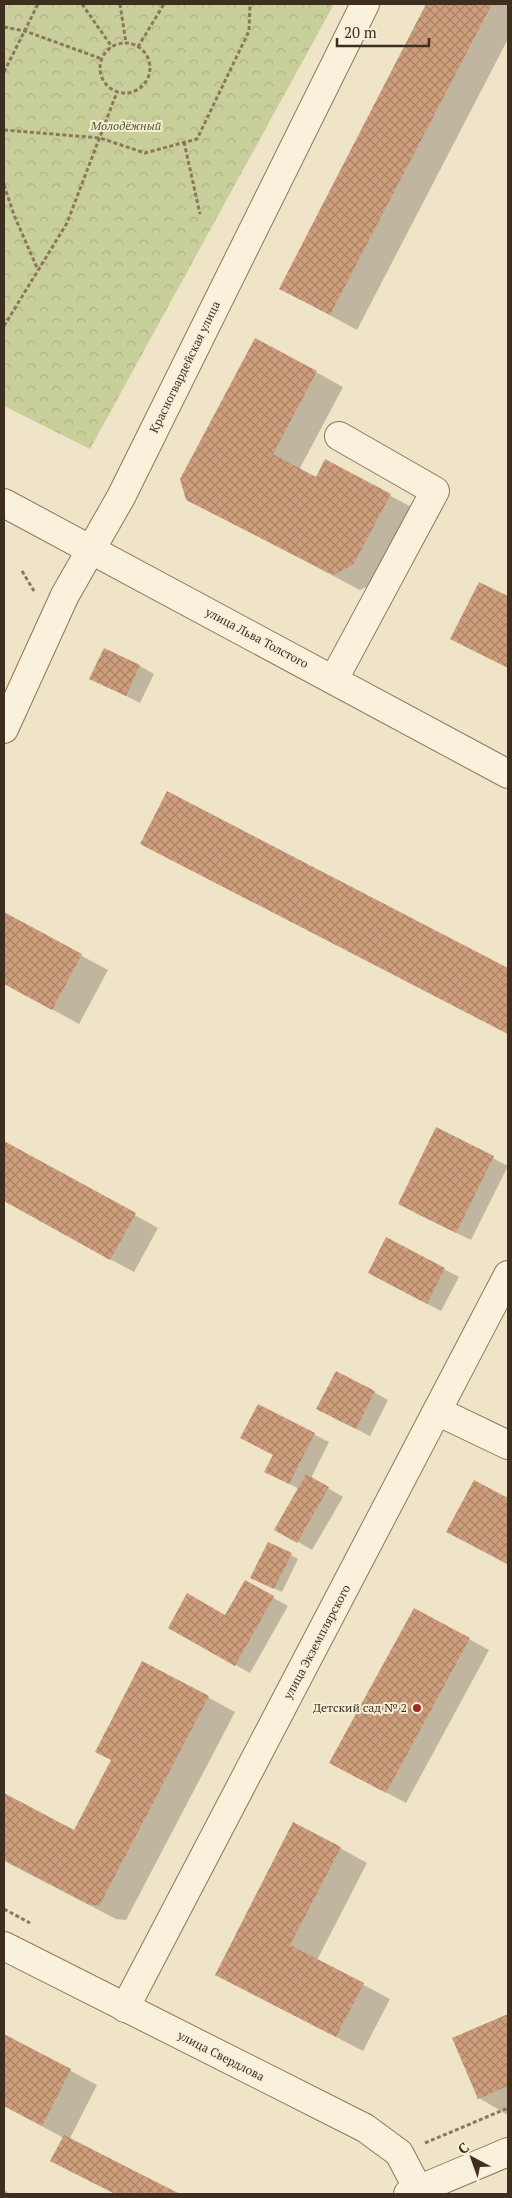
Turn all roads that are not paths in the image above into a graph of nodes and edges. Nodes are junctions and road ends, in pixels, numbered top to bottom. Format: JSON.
{"nodes":[{"id":1,"x":365,"y":4,"type":"edge"},
{"id":2,"x":339,"y":436,"type":"dead end"},
{"id":3,"x":4,"y":503,"type":"edge"},
{"id":4,"x":92,"y":550,"type":"junction"},
{"id":5,"x":334,"y":679,"type":"junction"},
{"id":6,"x":14,"y":680,"type":"edge"},
{"id":7,"x":4,"y":728,"type":"edge"},
{"id":8,"x":508,"y":774,"type":"edge"},
{"id":9,"x":508,"y":1275,"type":"edge"},
{"id":10,"x":438,"y":1411,"type":"junction"},
{"id":11,"x":508,"y":1445,"type":"edge"},
{"id":12,"x":4,"y":1946,"type":"edge"},
{"id":13,"x":125,"y":2008,"type":"junction"},
{"id":14,"x":508,"y":2152,"type":"edge"},
{"id":15,"x":413,"y":2192,"type":"edge"}],
"edges":[{"from":1,"to":4,"type":"street","name":"Красногвардейская улица"},
{"from":2,"to":5,"type":"street"},
{"from":3,"to":4,"type":"street","name":"улица Льва Толстого"},
{"from":4,"to":5,"type":"street","name":"улица Льва Толстого"},
{"from":4,"to":6,"type":"street","name":"Красногвардейская улица"},
{"from":5,"to":8,"type":"street","name":"улица Льва Толстого"},
{"from":6,"to":7,"type":"street","name":"Красногвардейская улица"},
{"from":9,"to":10,"type":"street","name":"улица Экземплярского"},
{"from":10,"to":11,"type":"street"},
{"from":10,"to":13,"type":"street","name":"улица Экземплярского"},
{"from":12,"to":13,"type":"street","name":"улица Свердлова"},
{"from":13,"to":15,"type":"street","name":"улица Свердлова"},
{"from":14,"to":15,"type":"street"}]}
